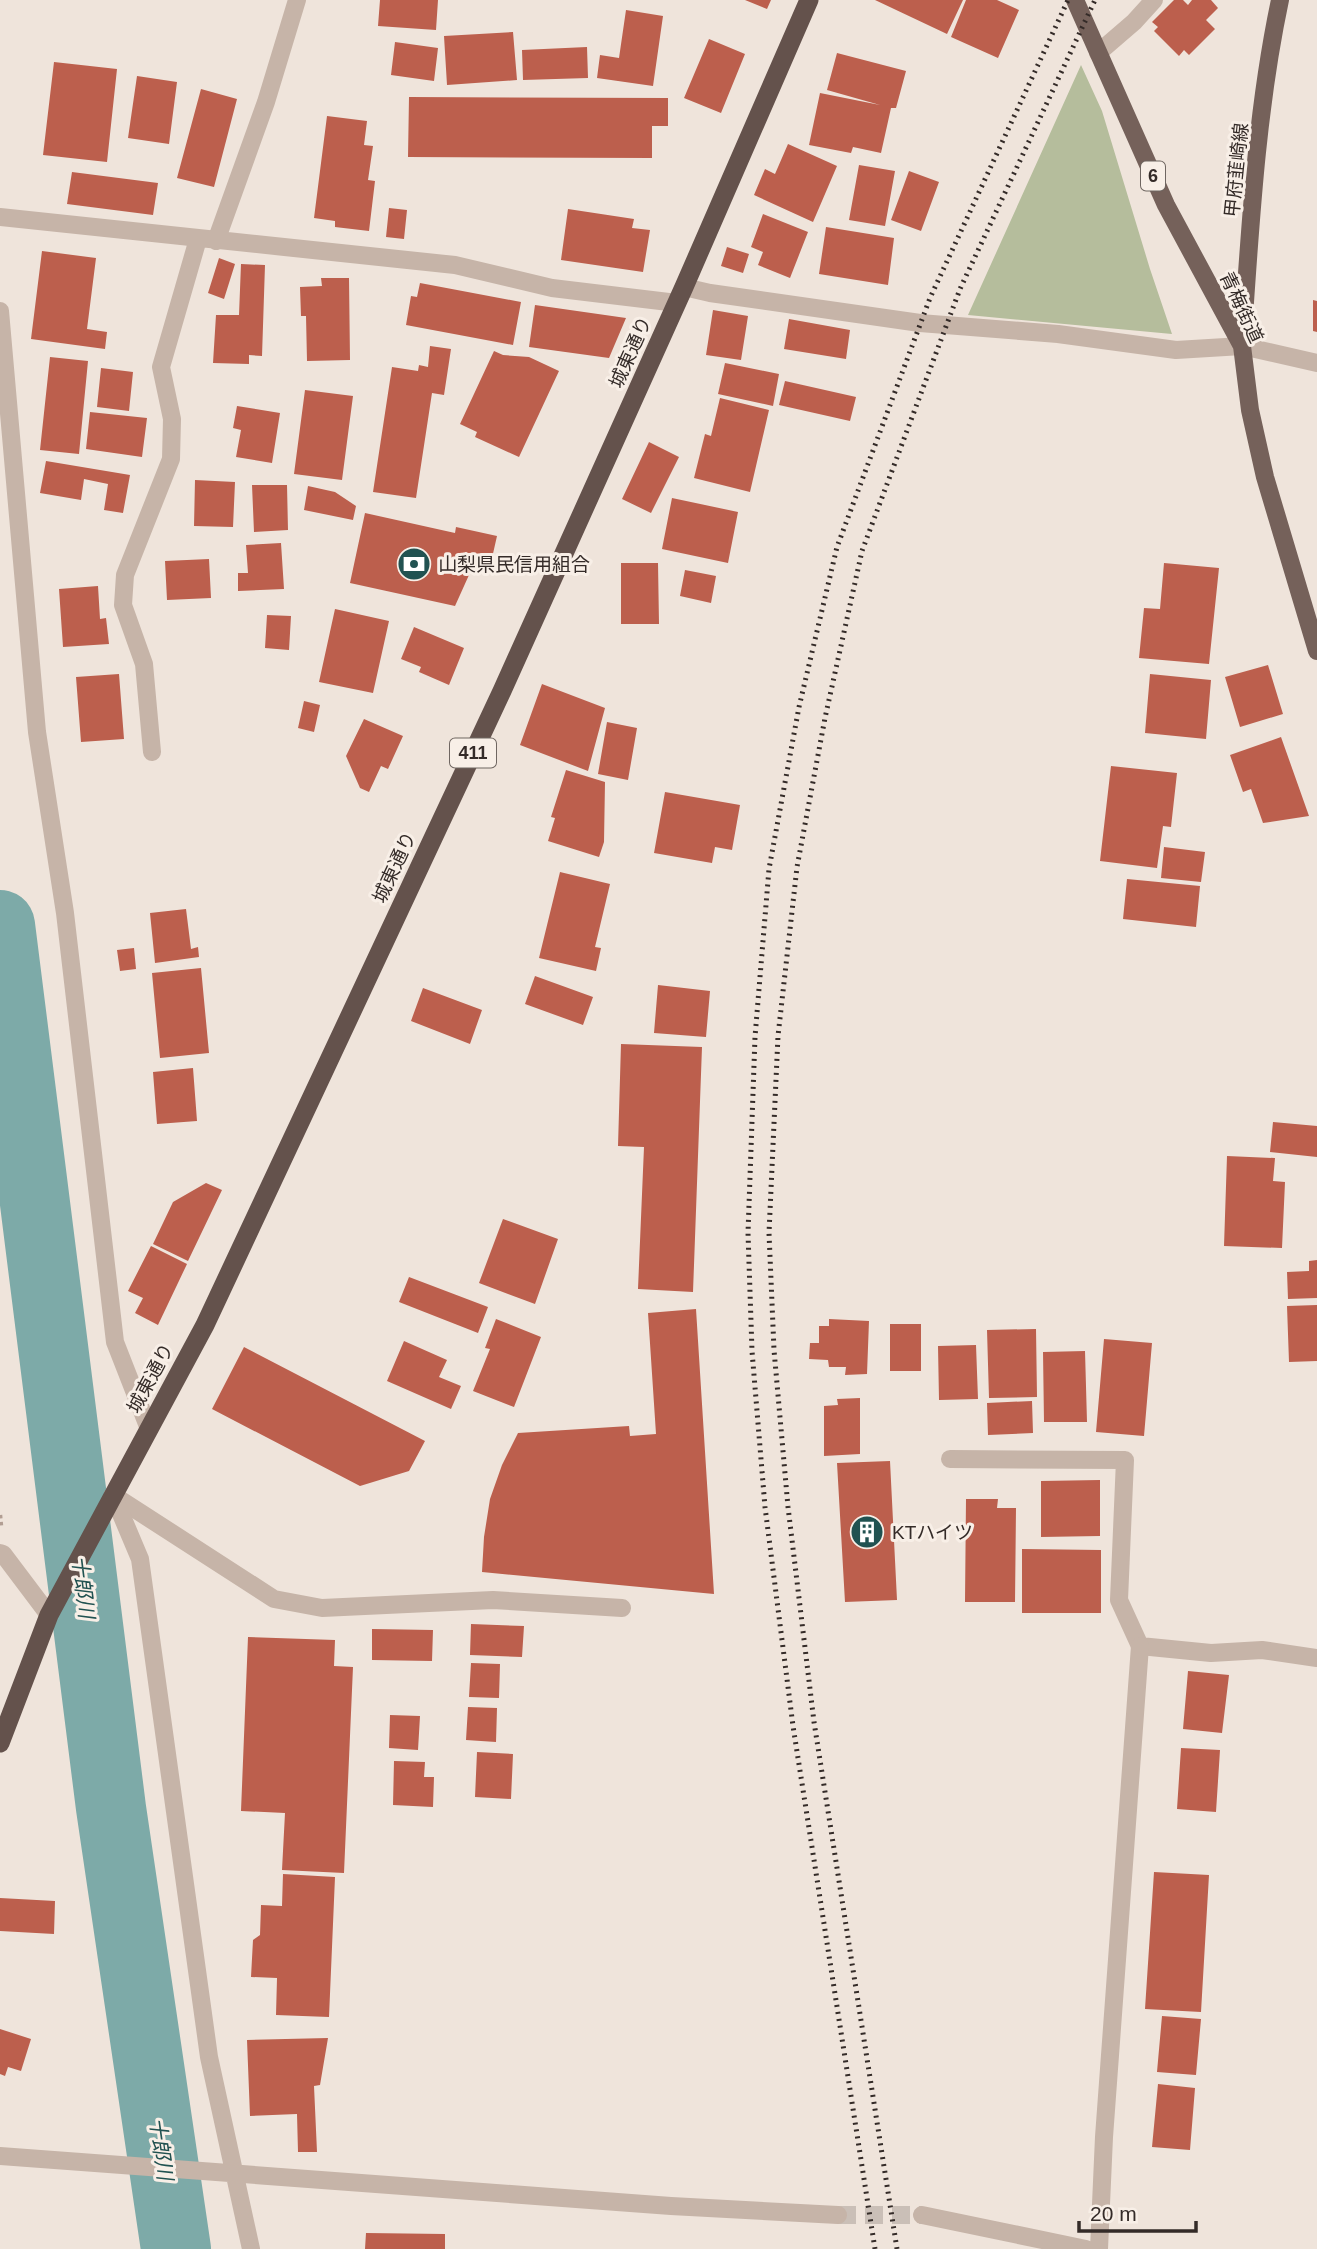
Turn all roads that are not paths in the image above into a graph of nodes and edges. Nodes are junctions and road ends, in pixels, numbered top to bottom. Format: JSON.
{"nodes":[{"id":1,"x":297,"y":0,"type":"edge"},
{"id":2,"x":809,"y":0,"type":"edge"},
{"id":3,"x":1074,"y":0,"type":"edge"},
{"id":4,"x":1154,"y":0,"type":"edge"},
{"id":5,"x":1280,"y":0,"type":"edge"},
{"id":6,"x":1098,"y":53,"type":"junction"},
{"id":7,"x":0,"y":217,"type":"edge"},
{"id":8,"x":207,"y":240,"type":"junction"},
{"id":9,"x":680,"y":295,"type":"junction"},
{"id":10,"x":0,"y":311,"type":"edge"},
{"id":11,"x":1242,"y":346,"type":"junction"},
{"id":12,"x":1317,"y":363,"type":"edge"},
{"id":13,"x":1317,"y":651,"type":"edge"},
{"id":14,"x":152,"y":752,"type":"dead end"},
{"id":15,"x":149,"y":1429,"type":"junction"},
{"id":16,"x":950,"y":1459,"type":"dead end"},
{"id":17,"x":113,"y":1495,"type":"junction"},
{"id":18,"x":0,"y":1553,"type":"edge"},
{"id":19,"x":622,"y":1608,"type":"dead end"},
{"id":20,"x":49,"y":1615,"type":"junction"},
{"id":21,"x":1140,"y":1646,"type":"junction"},
{"id":22,"x":1317,"y":1658,"type":"edge"},
{"id":23,"x":0,"y":1744,"type":"edge"},
{"id":24,"x":0,"y":2156,"type":"edge"},
{"id":25,"x":234,"y":2174,"type":"junction"},
{"id":26,"x":838,"y":2215,"type":"tunnel mouth"},
{"id":27,"x":922,"y":2215,"type":"tunnel mouth"},
{"id":28,"x":251,"y":2249,"type":"edge"},
{"id":29,"x":1086,"y":2249,"type":"edge"},
{"id":30,"x":1099,"y":2249,"type":"edge"}],
"edges":[{"from":1,"to":8,"type":"street"},
{"from":2,"to":9,"type":"highway","name":"城東通り","number":"411"},
{"from":3,"to":6,"type":"main road","name":"青梅街道","number":"6"},
{"from":4,"to":6,"type":"street"},
{"from":5,"to":11,"type":"main road","name":"甲府韮崎線","number":"6"},
{"from":6,"to":11,"type":"main road","name":"青梅街道","number":"6"},
{"from":7,"to":8,"type":"street"},
{"from":8,"to":9,"type":"street"},
{"from":8,"to":14,"type":"street"},
{"from":9,"to":11,"type":"street"},
{"from":9,"to":15,"type":"highway","name":"城東通り","number":"411"},
{"from":10,"to":15,"type":"street"},
{"from":11,"to":12,"type":"street"},
{"from":11,"to":13,"type":"main road","name":"青梅街道","number":"6"},
{"from":15,"to":17,"type":"highway","name":"城東通り","number":"411"},
{"from":16,"to":21,"type":"street"},
{"from":17,"to":19,"type":"street"},
{"from":17,"to":20,"type":"highway","name":"城東通り","number":"411"},
{"from":17,"to":25,"type":"street"},
{"from":18,"to":20,"type":"street"},
{"from":20,"to":23,"type":"highway","name":"城東通り","number":"411"},
{"from":21,"to":22,"type":"street"},
{"from":21,"to":30,"type":"street"},
{"from":24,"to":25,"type":"street"},
{"from":25,"to":26,"type":"street"},
{"from":25,"to":28,"type":"street"},
{"from":27,"to":29,"type":"street"}]}
